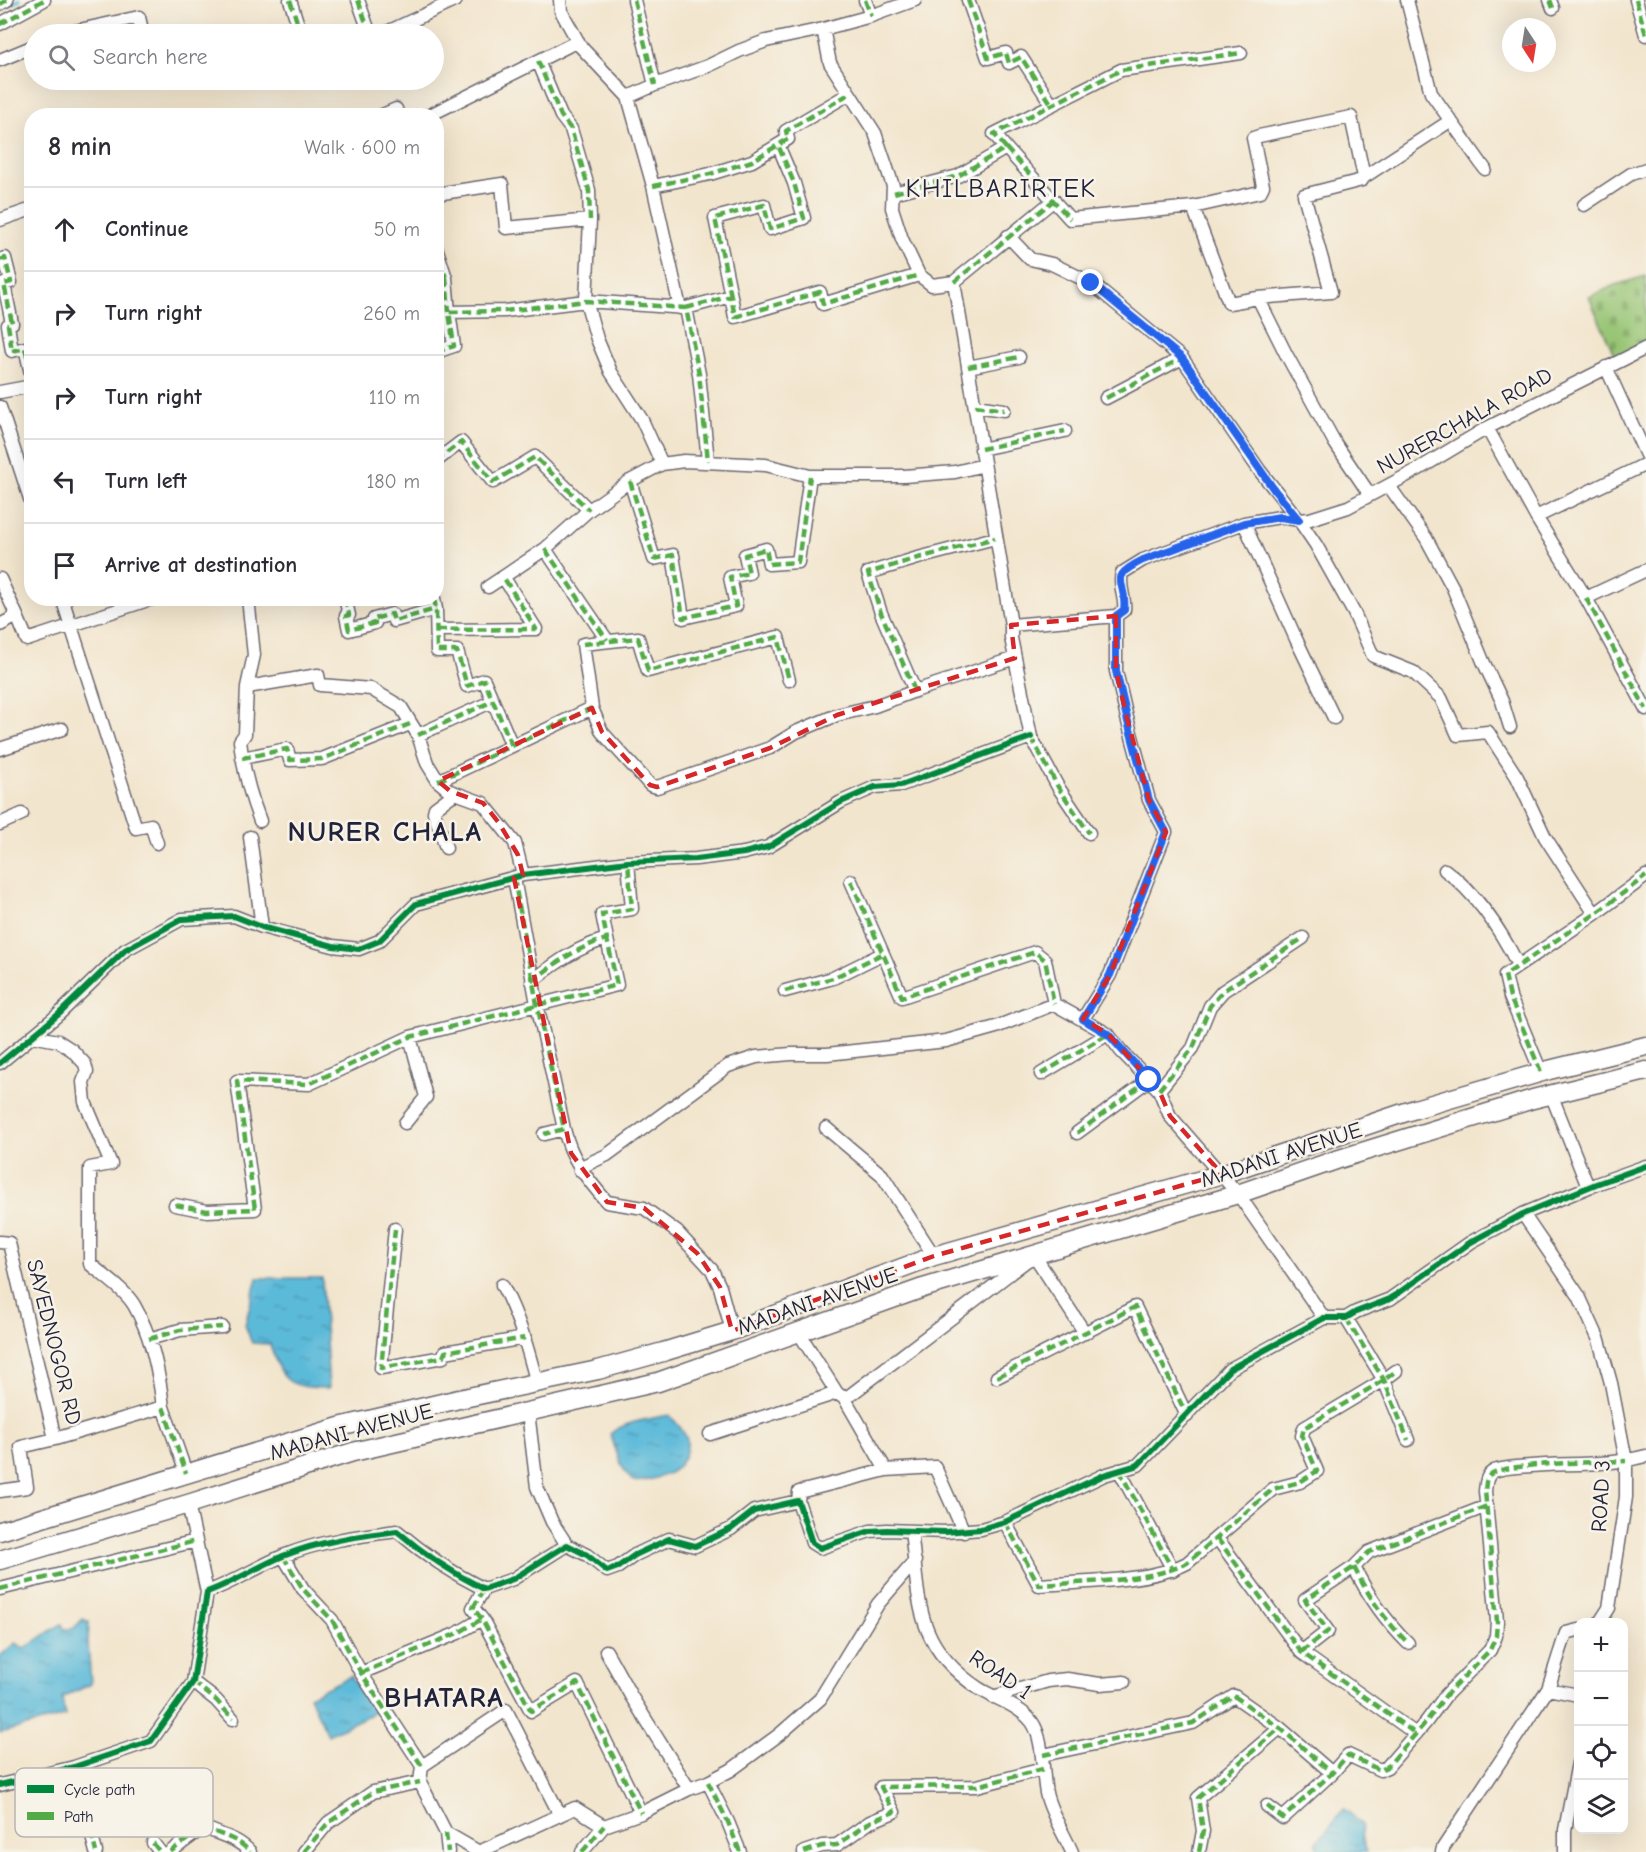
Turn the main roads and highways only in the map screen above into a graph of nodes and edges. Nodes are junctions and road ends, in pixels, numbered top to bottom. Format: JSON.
{"nodes":[{"id":1,"x":1646,"y":1046,"type":"edge"},
{"id":2,"x":1646,"y":1071,"type":"edge"},
{"id":3,"x":186,"y":1473,"type":"junction"},
{"id":4,"x":188,"y":1504,"type":"junction"},
{"id":5,"x":0,"y":1531,"type":"edge"},
{"id":6,"x":0,"y":1560,"type":"edge"}],
"edges":[{"from":1,"to":3,"type":"main road","name":"MADANI AVENUE"},
{"from":2,"to":4,"type":"main road","name":"MADANI AVENUE"},
{"from":3,"to":4,"type":"main road"},
{"from":3,"to":5,"type":"main road","name":"MADANI AVENUE"},
{"from":4,"to":6,"type":"main road","name":"MADANI AVENUE"}]}
